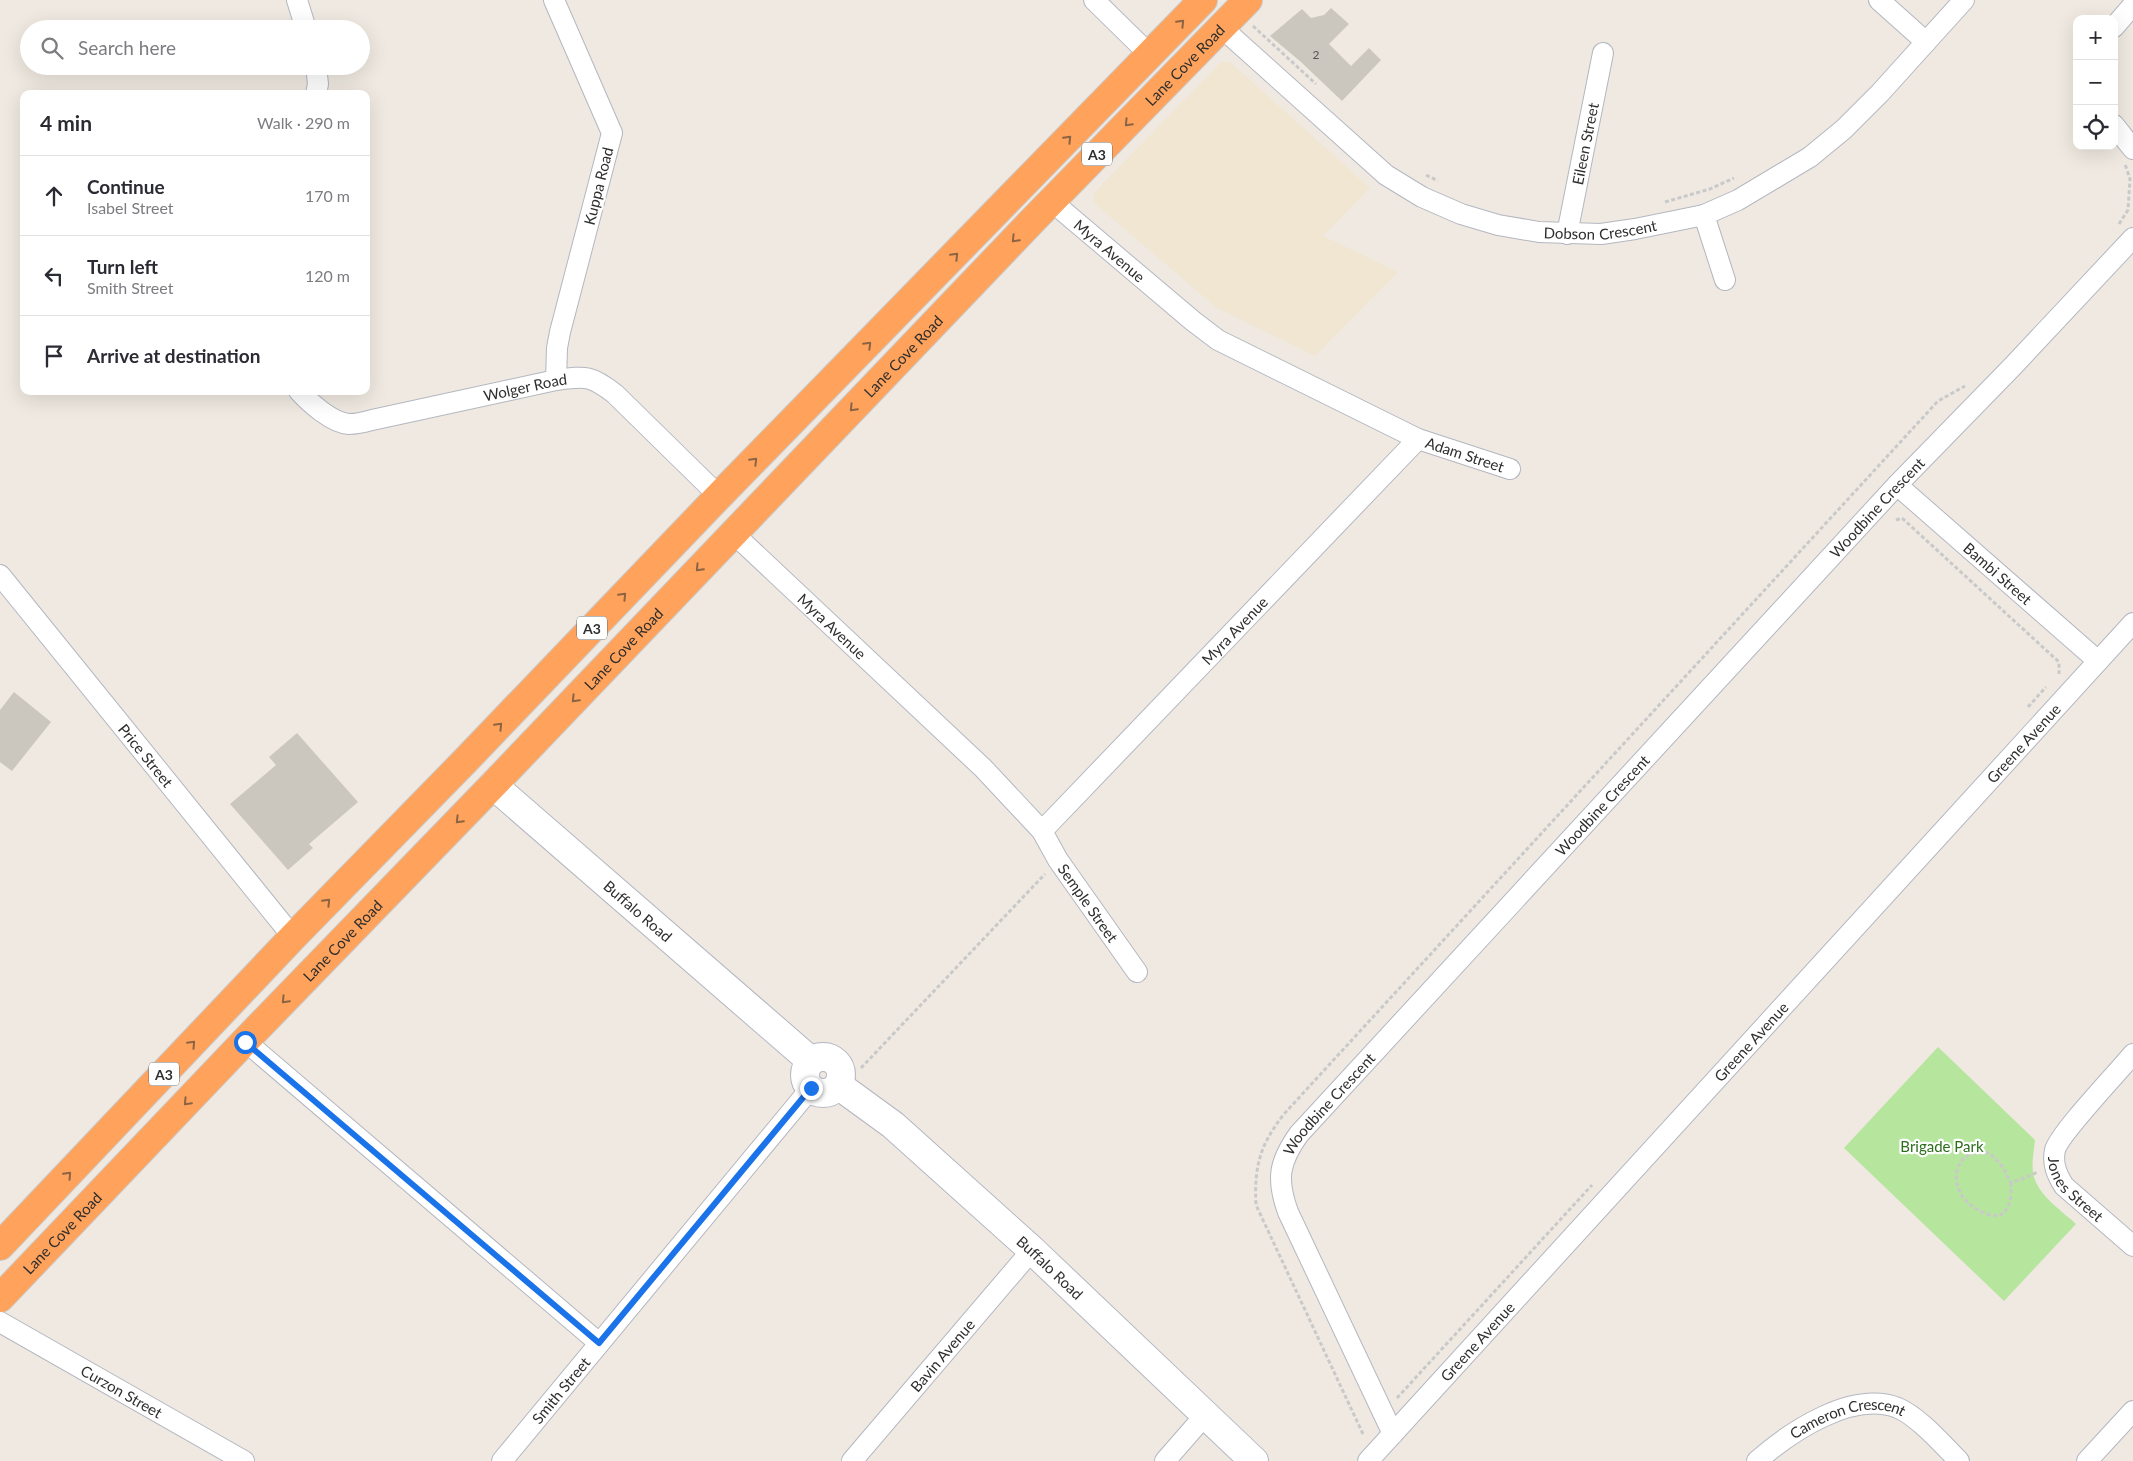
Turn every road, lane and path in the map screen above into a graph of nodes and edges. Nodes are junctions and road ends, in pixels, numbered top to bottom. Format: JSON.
{"nodes":[{"id":1,"x":297,"y":0,"type":"edge"},
{"id":2,"x":554,"y":0,"type":"edge"},
{"id":3,"x":1094,"y":0,"type":"edge"},
{"id":4,"x":1203,"y":0,"type":"edge"},
{"id":5,"x":1248,"y":0,"type":"edge"},
{"id":6,"x":1879,"y":0,"type":"edge"},
{"id":7,"x":1964,"y":0,"type":"edge"},
{"id":8,"x":2133,"y":5,"type":"edge"},
{"id":9,"x":303,"y":20,"type":"edge"},
{"id":10,"x":2118,"y":22,"type":"edge"},
{"id":11,"x":1221,"y":26,"type":"junction"},
{"id":12,"x":1926,"y":42,"type":"junction"},
{"id":13,"x":1603,"y":53,"type":"dead end"},
{"id":14,"x":1150,"y":55,"type":"junction"},
{"id":15,"x":317,"y":75,"type":"edge"},
{"id":16,"x":317,"y":90,"type":"edge"},
{"id":17,"x":2118,"y":133,"type":"edge"},
{"id":18,"x":2127,"y":152,"type":"edge"},
{"id":19,"x":1053,"y":200,"type":"junction"},
{"id":20,"x":1704,"y":214,"type":"junction"},
{"id":21,"x":2126,"y":232,"type":"edge"},
{"id":22,"x":1567,"y":234,"type":"junction"},
{"id":23,"x":1725,"y":280,"type":"dead end"},
{"id":24,"x":556,"y":380,"type":"junction"},
{"id":25,"x":303,"y":395,"type":"edge"},
{"id":26,"x":1418,"y":439,"type":"junction"},
{"id":27,"x":1510,"y":469,"type":"dead end"},
{"id":28,"x":1897,"y":485,"type":"junction"},
{"id":29,"x":720,"y":496,"type":"junction"},
{"id":30,"x":1896,"y":520,"type":"dead end"},
{"id":31,"x":733,"y":533,"type":"junction"},
{"id":32,"x":0,"y":575,"type":"edge"},
{"id":33,"x":2133,"y":623,"type":"edge"},
{"id":34,"x":2098,"y":661,"type":"junction"},
{"id":35,"x":2053,"y":679,"type":"dead end"},
{"id":36,"x":2047,"y":686,"type":"dead end"},
{"id":37,"x":2028,"y":707,"type":"dead end"},
{"id":38,"x":465,"y":761,"type":"junction"},
{"id":39,"x":493,"y":786,"type":"junction"},
{"id":40,"x":1042,"y":831,"type":"junction"},
{"id":41,"x":1058,"y":860,"type":"junction"},
{"id":42,"x":293,"y":937,"type":"junction"},
{"id":43,"x":1138,"y":972,"type":"dead end"},
{"id":44,"x":245,"y":1042,"type":"junction"},
{"id":45,"x":2133,"y":1054,"type":"edge"},
{"id":46,"x":811,"y":1061,"type":"junction"},
{"id":47,"x":861,"y":1068,"type":"dead end"},
{"id":48,"x":838,"y":1084,"type":"junction"},
{"id":49,"x":811,"y":1088,"type":"junction"},
{"id":50,"x":2054,"y":1166,"type":"junction"},
{"id":51,"x":2011,"y":1183,"type":"junction"},
{"id":52,"x":0,"y":1246,"type":"edge"},
{"id":53,"x":2133,"y":1246,"type":"edge"},
{"id":54,"x":1032,"y":1250,"type":"junction"},
{"id":55,"x":0,"y":1298,"type":"edge"},
{"id":56,"x":0,"y":1322,"type":"edge"},
{"id":57,"x":599,"y":1343,"type":"junction"},
{"id":58,"x":2133,"y":1410,"type":"edge"},
{"id":59,"x":1206,"y":1414,"type":"junction"},
{"id":60,"x":1393,"y":1434,"type":"junction"},
{"id":61,"x":244,"y":1461,"type":"edge"},
{"id":62,"x":502,"y":1461,"type":"edge"},
{"id":63,"x":852,"y":1461,"type":"edge"},
{"id":64,"x":1165,"y":1461,"type":"edge"},
{"id":65,"x":1254,"y":1461,"type":"edge"},
{"id":66,"x":1368,"y":1461,"type":"edge"},
{"id":67,"x":1757,"y":1461,"type":"edge"},
{"id":68,"x":1959,"y":1461,"type":"edge"},
{"id":69,"x":2087,"y":1461,"type":"edge"}],
"edges":[{"from":1,"to":9,"type":"street"},
{"from":2,"to":24,"type":"street","name":"Kuppa Road"},
{"from":3,"to":14,"type":"street"},
{"from":14,"to":4,"type":"highway","name":"Lane Cove Road","number":"A3","one_way":true},
{"from":5,"to":11,"type":"highway","name":"Lane Cove Road","number":"A3"},
{"from":6,"to":12,"type":"street"},
{"from":7,"to":12,"type":"street","name":"Dobson Crescent"},
{"from":8,"to":10,"type":"street"},
{"from":11,"to":19,"type":"highway","name":"Lane Cove Road","number":"A3","one_way":true},
{"from":11,"to":22,"type":"street","name":"Dobson Crescent"},
{"from":12,"to":20,"type":"street","name":"Dobson Crescent"},
{"from":13,"to":22,"type":"street","name":"Eileen Street"},
{"from":29,"to":14,"type":"highway","name":"Lane Cove Road","number":"A3","one_way":true},
{"from":15,"to":16,"type":"street"},
{"from":17,"to":18,"type":"street"},
{"from":18,"to":21,"type":"path"},
{"from":19,"to":26,"type":"street","name":"Myra Avenue"},
{"from":19,"to":31,"type":"highway","name":"Lane Cove Road","number":"A3","one_way":true},
{"from":20,"to":22,"type":"street","name":"Dobson Crescent"},
{"from":20,"to":23,"type":"street"},
{"from":21,"to":28,"type":"street","name":"Woodbine Crescent"},
{"from":24,"to":25,"type":"street","name":"Wolger Road"},
{"from":24,"to":29,"type":"street","name":"Wolger Road"},
{"from":26,"to":27,"type":"street","name":"Adam Street"},
{"from":26,"to":40,"type":"street","name":"Myra Avenue"},
{"from":28,"to":34,"type":"street","name":"Bambi Street"},
{"from":28,"to":60,"type":"street","name":"Woodbine Crescent"},
{"from":38,"to":29,"type":"highway","name":"Lane Cove Road","number":"A3","one_way":true},
{"from":30,"to":35,"type":"path"},
{"from":31,"to":39,"type":"highway","name":"Lane Cove Road","number":"A3","one_way":true},
{"from":31,"to":40,"type":"street","name":"Myra Avenue"},
{"from":32,"to":42,"type":"street","name":"Price Street"},
{"from":33,"to":34,"type":"street","name":"Greene Avenue"},
{"from":34,"to":60,"type":"street","name":"Greene Avenue"},
{"from":36,"to":37,"type":"path"},
{"from":38,"to":39,"type":"highway","name":"Buffalo Road"},
{"from":42,"to":38,"type":"highway","name":"Lane Cove Road","number":"A3","one_way":true},
{"from":39,"to":44,"type":"highway","name":"Lane Cove Road","number":"A3","one_way":true},
{"from":39,"to":46,"type":"street","name":"Buffalo Road"},
{"from":40,"to":41,"type":"street","name":"Semple Street"},
{"from":41,"to":43,"type":"street","name":"Semple Street"},
{"from":41,"to":47,"type":"path"},
{"from":52,"to":42,"type":"highway","name":"Lane Cove Road","number":"A3","one_way":true},
{"from":44,"to":55,"type":"highway","name":"Lane Cove Road","number":"A3","one_way":true},
{"from":44,"to":57,"type":"street"},
{"from":45,"to":50,"type":"street","name":"Jones Street"},
{"from":46,"to":48,"type":"street"},
{"from":46,"to":49,"type":"street"},
{"from":48,"to":49,"type":"street"},
{"from":48,"to":54,"type":"street","name":"Buffalo Road"},
{"from":49,"to":57,"type":"street","name":"Smith Street"},
{"from":50,"to":51,"type":"path"},
{"from":50,"to":53,"type":"street","name":"Jones Street"},
{"from":51,"to":51,"type":"path"},
{"from":54,"to":59,"type":"street","name":"Buffalo Road"},
{"from":54,"to":63,"type":"street","name":"Bavin Avenue"},
{"from":56,"to":61,"type":"street","name":"Curzon Street"},
{"from":57,"to":62,"type":"street","name":"Smith Street"},
{"from":58,"to":69,"type":"street"},
{"from":59,"to":64,"type":"street"},
{"from":59,"to":65,"type":"street","name":"Buffalo Road"},
{"from":60,"to":66,"type":"street","name":"Greene Avenue"},
{"from":67,"to":68,"type":"street","name":"Cameron Crescent"}]}
